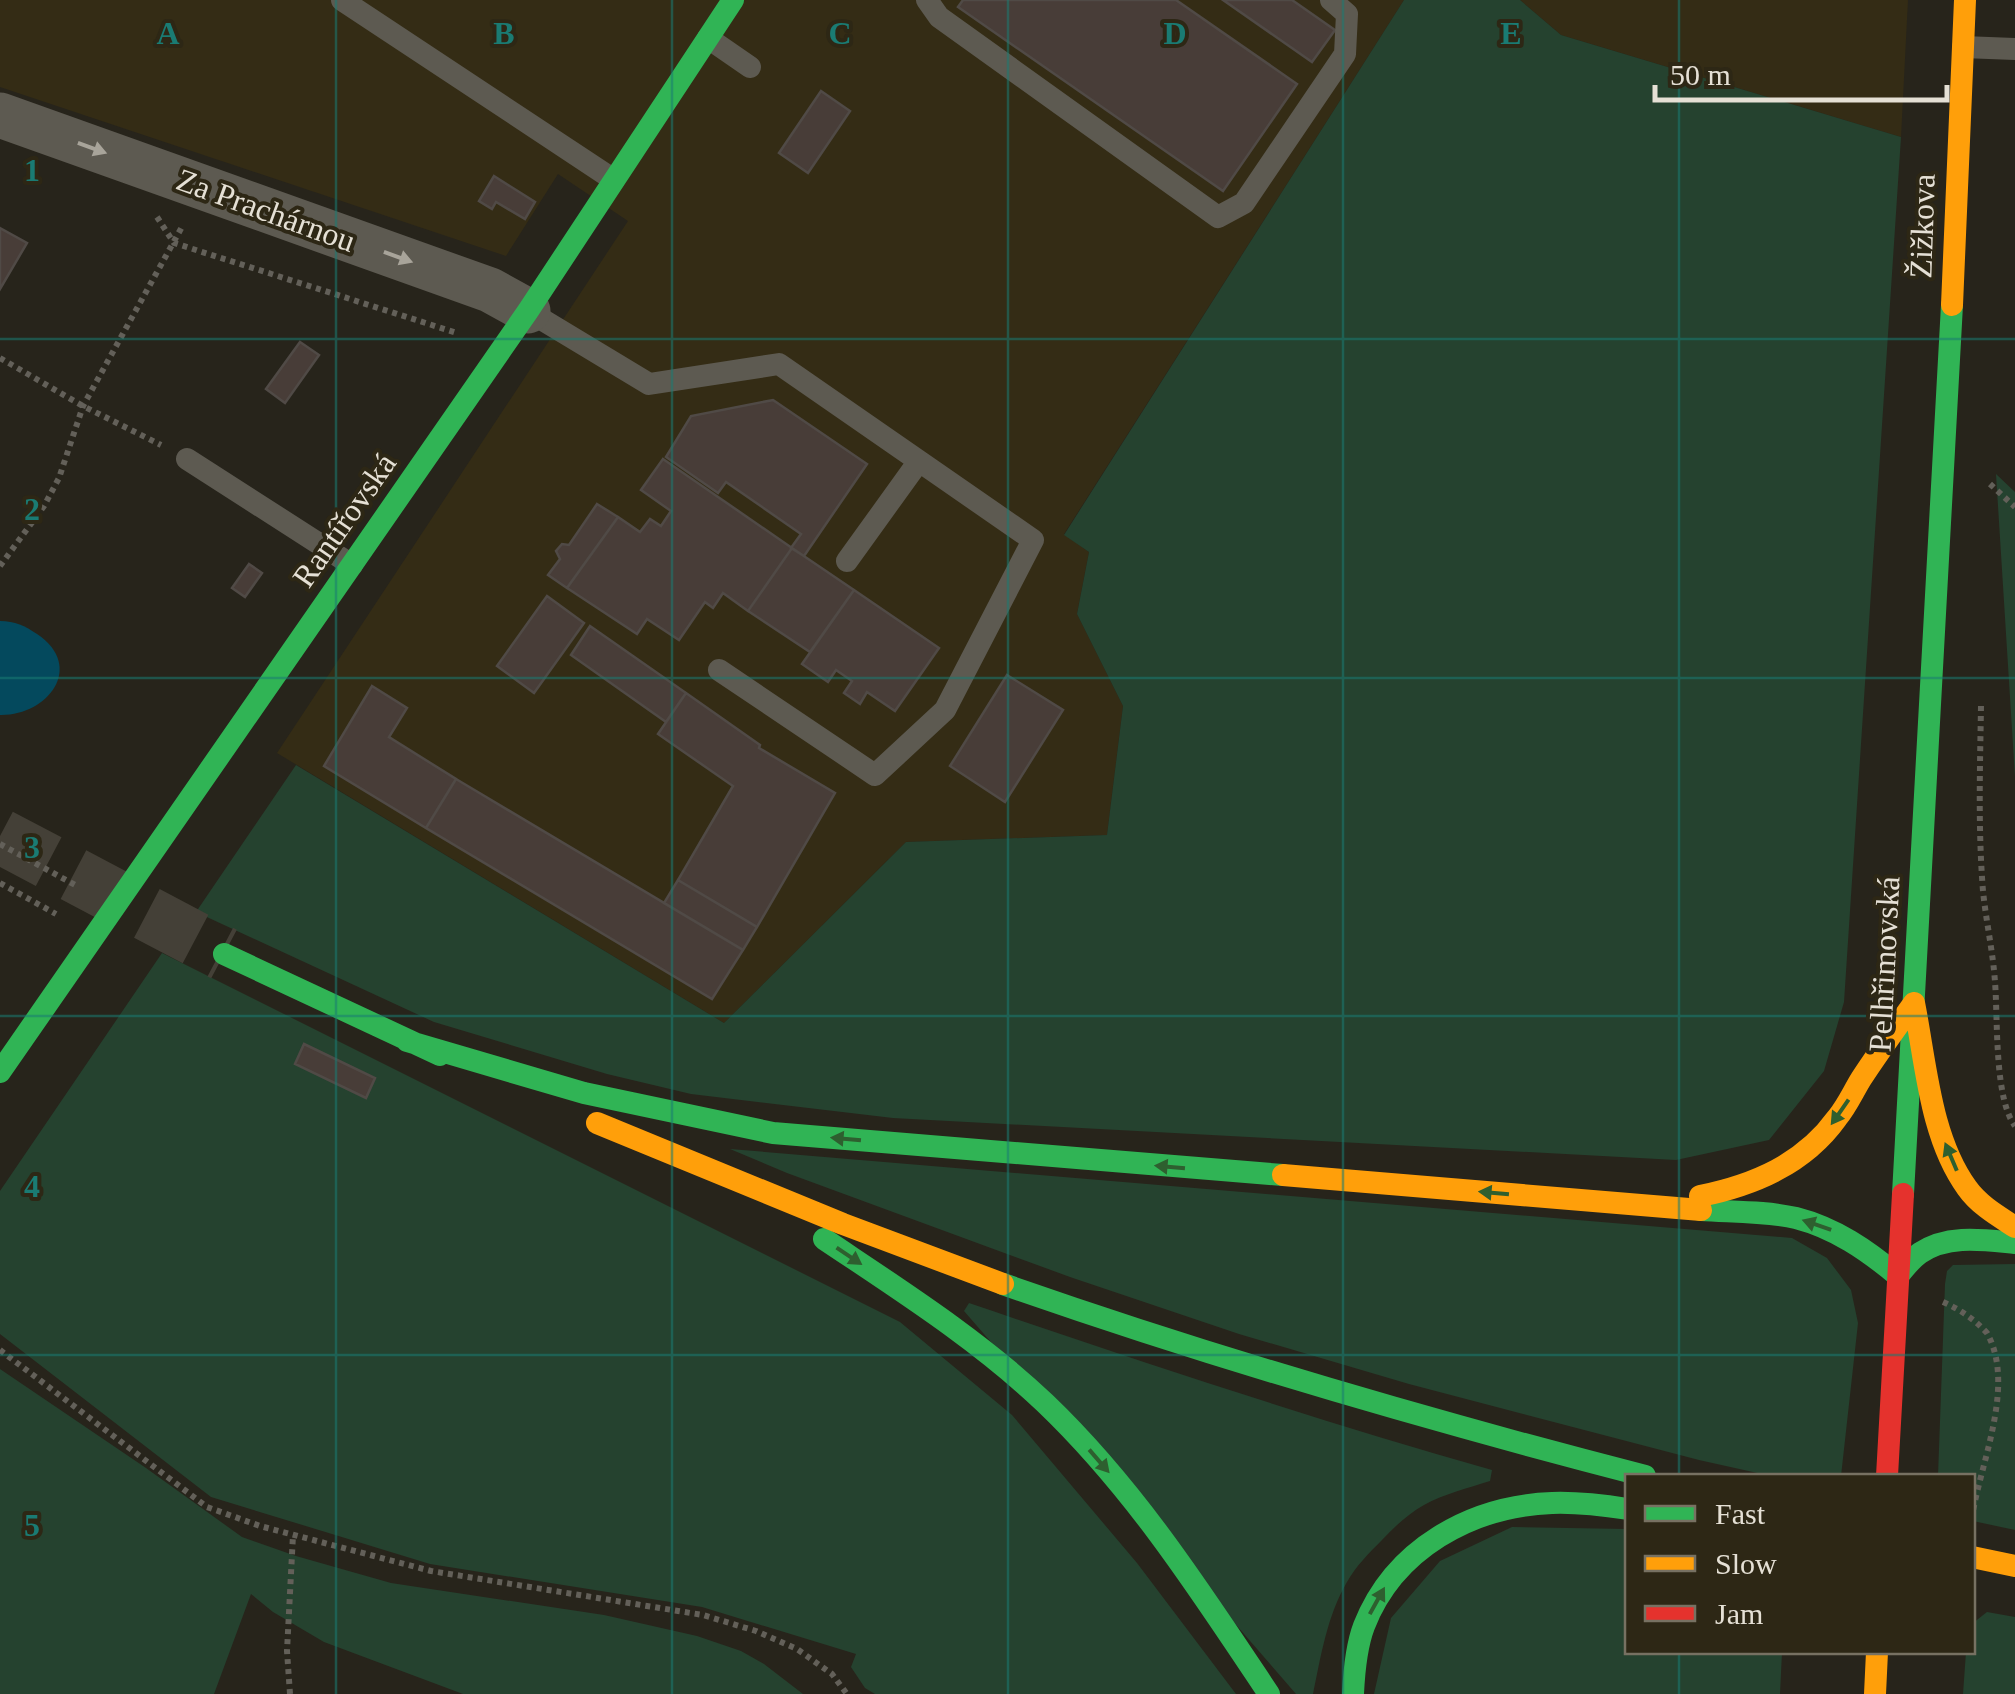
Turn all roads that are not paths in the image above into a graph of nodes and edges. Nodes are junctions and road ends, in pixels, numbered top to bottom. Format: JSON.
{"nodes":[{"id":1,"x":342,"y":0,"type":"edge"},
{"id":2,"x":733,"y":0,"type":"edge"},
{"id":3,"x":927,"y":0,"type":"edge"},
{"id":4,"x":1331,"y":0,"type":"edge"},
{"id":5,"x":1965,"y":0,"type":"edge"},
{"id":6,"x":708,"y":38,"type":"junction"},
{"id":7,"x":1964,"y":47,"type":"junction"},
{"id":8,"x":2015,"y":49,"type":"edge"},
{"id":9,"x":750,"y":67,"type":"dead end"},
{"id":10,"x":0,"y":115,"type":"edge"},
{"id":11,"x":616,"y":181,"type":"junction"},
{"id":12,"x":528,"y":311,"type":"junction"},
{"id":13,"x":1945,"y":455,"type":"joint"},
{"id":14,"x":187,"y":459,"type":"road end"},
{"id":15,"x":919,"y":461,"type":"junction"},
{"id":16,"x":848,"y":561,"type":"dead end"},
{"id":17,"x":352,"y":565,"type":"junction"},
{"id":18,"x":719,"y":670,"type":"dead end"},
{"id":19,"x":224,"y":954,"type":"tunnel mouth"},
{"id":20,"x":1914,"y":1003,"type":"junction"},
{"id":21,"x":407,"y":1041,"type":"junction"},
{"id":22,"x":0,"y":1072,"type":"edge"},
{"id":23,"x":740,"y":1181,"type":"junction"},
{"id":24,"x":1652,"y":1205,"type":"junction"},
{"id":25,"x":2015,"y":1227,"type":"edge"},
{"id":26,"x":2015,"y":1243,"type":"edge"},
{"id":27,"x":1898,"y":1276,"type":"junction"},
{"id":28,"x":1636,"y":1474,"type":"edge"},
{"id":29,"x":1887,"y":1474,"type":"edge"},
{"id":30,"x":1625,"y":1509,"type":"edge"},
{"id":31,"x":1975,"y":1558,"type":"edge"},
{"id":32,"x":2015,"y":1566,"type":"edge"},
{"id":33,"x":1877,"y":1658,"type":"edge"},
{"id":34,"x":1270,"y":1694,"type":"edge"},
{"id":35,"x":1353,"y":1694,"type":"edge"},
{"id":36,"x":1876,"y":1694,"type":"edge"}],
"edges":[{"from":1,"to":11,"type":"lane"},
{"from":2,"to":6,"type":"main road","name":"Rantířovská"},
{"from":3,"to":4,"type":"lane"},
{"from":5,"to":7,"type":"main road","name":"Žižkova"},
{"from":6,"to":9,"type":"lane"},
{"from":6,"to":11,"type":"main road","name":"Rantířovská"},
{"from":7,"to":8,"type":"lane"},
{"from":7,"to":13,"type":"main road","name":"Žižkova"},
{"from":10,"to":12,"type":"street","name":"Za Prachárnou","one_way":true},
{"from":11,"to":12,"type":"main road","name":"Rantířovská"},
{"from":12,"to":15,"type":"lane"},
{"from":12,"to":17,"type":"main road","name":"Rantířovská"},
{"from":13,"to":20,"type":"main road","name":"Pelhřimovská"},
{"from":14,"to":17,"type":"lane"},
{"from":15,"to":16,"type":"lane"},
{"from":15,"to":18,"type":"lane"},
{"from":17,"to":22,"type":"main road","name":"Rantířovská"},
{"from":19,"to":21,"type":"main road"},
{"from":20,"to":24,"type":"main road","one_way":true},
{"from":25,"to":20,"type":"main road","one_way":true},
{"from":20,"to":27,"type":"main road","name":"Pelhřimovská"},
{"from":21,"to":23,"type":"main road"},
{"from":24,"to":21,"type":"main road","one_way":true},
{"from":23,"to":28,"type":"main road"},
{"from":23,"to":34,"type":"main road","one_way":true},
{"from":27,"to":24,"type":"main road","one_way":true},
{"from":26,"to":27,"type":"main road"},
{"from":27,"to":29,"type":"main road","name":"Pelhřimovská"},
{"from":35,"to":30,"type":"main road","one_way":true},
{"from":31,"to":32,"type":"main road"},
{"from":33,"to":36,"type":"main road"}]}
